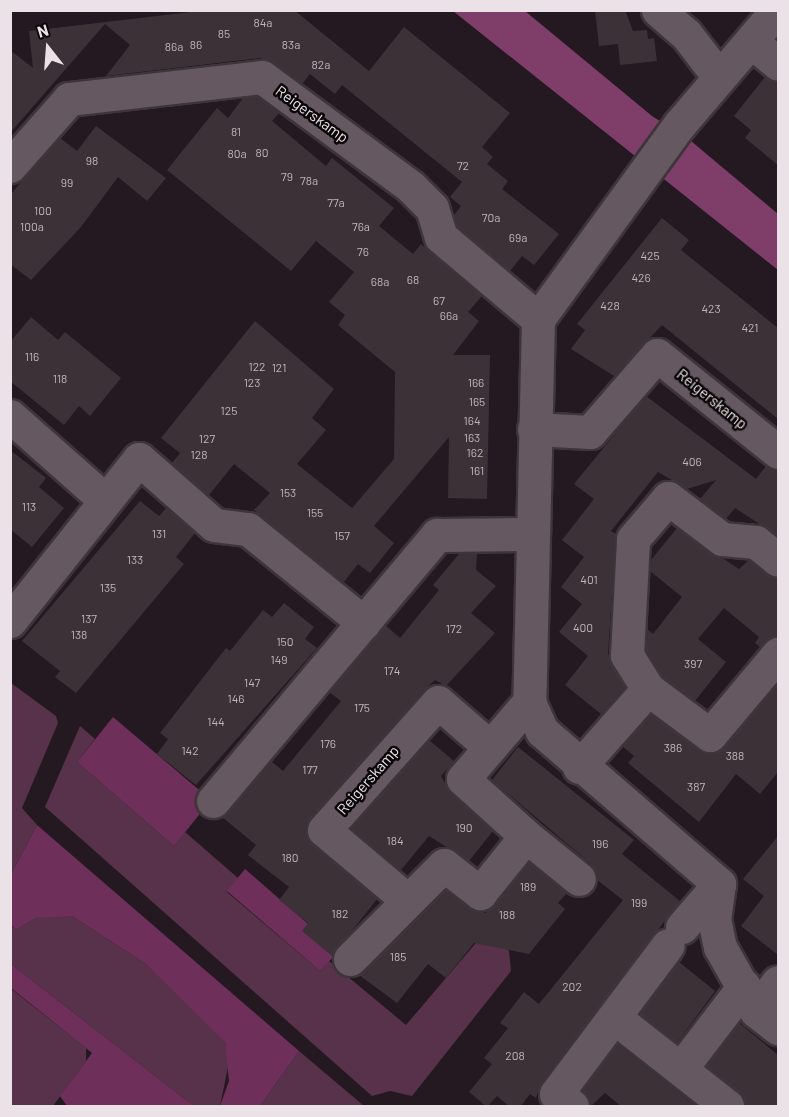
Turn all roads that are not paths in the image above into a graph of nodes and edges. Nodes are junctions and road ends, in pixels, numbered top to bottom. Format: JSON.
{"nodes":[{"id":1,"x":658,"y":10,"type":"edge"},
{"id":2,"x":777,"y":10,"type":"edge"},
{"id":3,"x":752,"y":42,"type":"junction"},
{"id":4,"x":778,"y":64,"type":"edge"},
{"id":5,"x":719,"y":77,"type":"junction"},
{"id":6,"x":10,"y":166,"type":"edge"},
{"id":7,"x":538,"y":319,"type":"junction"},
{"id":8,"x":10,"y":416,"type":"edge"},
{"id":9,"x":534,"y":429,"type":"junction"},
{"id":10,"x":778,"y":452,"type":"edge"},
{"id":11,"x":105,"y":500,"type":"junction"},
{"id":12,"x":531,"y":534,"type":"junction"},
{"id":13,"x":778,"y":560,"type":"edge"},
{"id":14,"x":10,"y":621,"type":"edge"},
{"id":15,"x":364,"y":623,"type":"junction"},
{"id":16,"x":778,"y":654,"type":"edge"},
{"id":17,"x":648,"y":689,"type":"junction"},
{"id":18,"x":529,"y":702,"type":"junction"},
{"id":19,"x":490,"y":747,"type":"junction"},
{"id":20,"x":579,"y":767,"type":"junction"},
{"id":21,"x":213,"y":801,"type":"dead end"},
{"id":22,"x":526,"y":836,"type":"junction"},
{"id":23,"x":579,"y":879,"type":"dead end"},
{"id":24,"x":719,"y":884,"type":"junction"},
{"id":25,"x":406,"y":899,"type":"junction"},
{"id":26,"x":350,"y":959,"type":"dead end"},
{"id":27,"x":778,"y":982,"type":"edge"},
{"id":28,"x":759,"y":1008,"type":"edge"},
{"id":29,"x":614,"y":1017,"type":"junction"},
{"id":30,"x":682,"y":1067,"type":"junction"},
{"id":31,"x":572,"y":1107,"type":"edge"},
{"id":32,"x":727,"y":1107,"type":"edge"}],
"edges":[{"from":1,"to":5,"type":"street"},
{"from":2,"to":3,"type":"street"},
{"from":3,"to":4,"type":"street"},
{"from":3,"to":5,"type":"street"},
{"from":5,"to":7,"type":"street"},
{"from":6,"to":7,"type":"street","name":"Reigerskamp"},
{"from":7,"to":9,"type":"street"},
{"from":8,"to":11,"type":"street"},
{"from":9,"to":10,"type":"street","name":"Reigerskamp"},
{"from":9,"to":12,"type":"street"},
{"from":11,"to":14,"type":"street"},
{"from":11,"to":15,"type":"street"},
{"from":12,"to":15,"type":"street"},
{"from":12,"to":18,"type":"street"},
{"from":13,"to":17,"type":"street"},
{"from":15,"to":21,"type":"street"},
{"from":16,"to":17,"type":"street"},
{"from":17,"to":20,"type":"street"},
{"from":18,"to":19,"type":"street"},
{"from":18,"to":20,"type":"street"},
{"from":19,"to":22,"type":"street"},
{"from":19,"to":25,"type":"street","name":"Reigerskamp"},
{"from":20,"to":24,"type":"street"},
{"from":22,"to":23,"type":"street"},
{"from":22,"to":25,"type":"street"},
{"from":24,"to":28,"type":"street"},
{"from":24,"to":29,"type":"street"},
{"from":25,"to":26,"type":"street"},
{"from":27,"to":28,"type":"street"},
{"from":28,"to":30,"type":"street"},
{"from":29,"to":30,"type":"street"},
{"from":29,"to":31,"type":"street"},
{"from":30,"to":32,"type":"street"}]}
